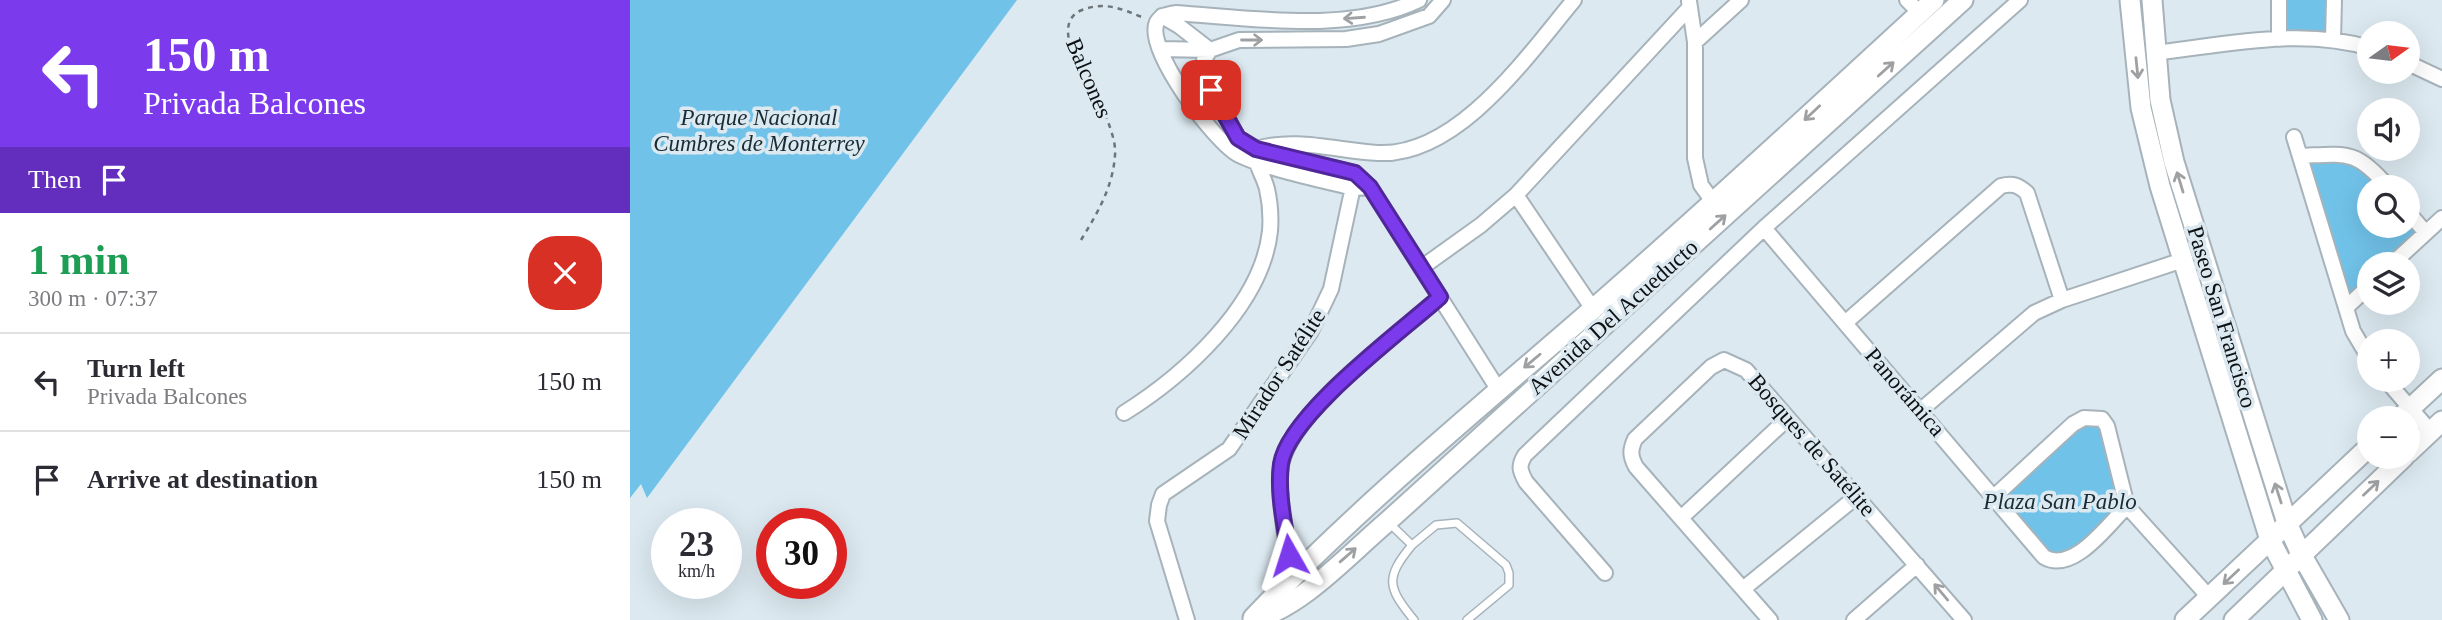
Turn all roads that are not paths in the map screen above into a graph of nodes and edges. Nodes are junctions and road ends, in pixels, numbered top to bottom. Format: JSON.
{"nodes":[{"id":1,"x":1419,"y":0,"type":"edge"},
{"id":2,"x":1443,"y":0,"type":"edge"},
{"id":3,"x":1574,"y":0,"type":"edge"},
{"id":4,"x":1741,"y":0,"type":"edge"},
{"id":5,"x":1963,"y":0,"type":"edge"},
{"id":6,"x":2020,"y":0,"type":"edge"},
{"id":7,"x":2130,"y":0,"type":"edge"},
{"id":8,"x":2152,"y":0,"type":"edge"},
{"id":9,"x":2279,"y":0,"type":"edge"},
{"id":10,"x":2334,"y":0,"type":"edge"},
{"id":11,"x":1689,"y":4,"type":"edge"},
{"id":12,"x":1920,"y":4,"type":"edge"},
{"id":13,"x":1159,"y":20,"type":"junction"},
{"id":14,"x":2279,"y":38,"type":"junction"},
{"id":15,"x":2333,"y":40,"type":"junction"},
{"id":16,"x":1695,"y":41,"type":"junction"},
{"id":17,"x":2357,"y":45,"type":"edge"},
{"id":18,"x":1161,"y":48,"type":"junction"},
{"id":19,"x":1210,"y":50,"type":"junction"},
{"id":20,"x":2154,"y":53,"type":"junction"},
{"id":21,"x":2420,"y":69,"type":"edge"},
{"id":22,"x":2442,"y":79,"type":"edge"},
{"id":23,"x":2294,"y":136,"type":"dead end"},
{"id":24,"x":1255,"y":155,"type":"junction"},
{"id":25,"x":2300,"y":156,"type":"junction"},
{"id":26,"x":2378,"y":175,"type":"edge"},
{"id":27,"x":1354,"y":181,"type":"junction"},
{"id":28,"x":1516,"y":195,"type":"junction"},
{"id":29,"x":1714,"y":203,"type":"junction"},
{"id":30,"x":2442,"y":218,"type":"edge"},
{"id":31,"x":2420,"y":226,"type":"edge"},
{"id":32,"x":1764,"y":228,"type":"junction"},
{"id":33,"x":2426,"y":233,"type":"junction"},
{"id":34,"x":2405,"y":252,"type":"edge"},
{"id":35,"x":2183,"y":260,"type":"junction"},
{"id":36,"x":1421,"y":268,"type":"junction"},
{"id":37,"x":1440,"y":297,"type":"junction"},
{"id":38,"x":2357,"y":297,"type":"edge"},
{"id":39,"x":2062,"y":300,"type":"junction"},
{"id":40,"x":2348,"y":306,"type":"junction"},
{"id":41,"x":1593,"y":309,"type":"junction"},
{"id":42,"x":1845,"y":323,"type":"junction"},
{"id":43,"x":2357,"y":338,"type":"edge"},
{"id":44,"x":2442,"y":379,"type":"edge"},
{"id":45,"x":1498,"y":389,"type":"junction"},
{"id":46,"x":2413,"y":406,"type":"edge"},
{"id":47,"x":1920,"y":410,"type":"junction"},
{"id":48,"x":1124,"y":413,"type":"dead end"},
{"id":49,"x":1787,"y":419,"type":"junction"},
{"id":50,"x":2436,"y":426,"type":"edge"},
{"id":51,"x":2420,"y":441,"type":"edge"},
{"id":52,"x":2357,"y":458,"type":"edge"},
{"id":53,"x":2391,"y":469,"type":"edge"},
{"id":54,"x":1995,"y":496,"type":"junction"},
{"id":55,"x":1856,"y":497,"type":"junction"},
{"id":56,"x":2127,"y":506,"type":"junction"},
{"id":57,"x":1681,"y":518,"type":"junction"},
{"id":58,"x":1387,"y":522,"type":"junction"},
{"id":59,"x":2287,"y":523,"type":"junction"},
{"id":60,"x":2270,"y":540,"type":"junction"},
{"id":61,"x":1412,"y":545,"type":"junction"},
{"id":62,"x":2301,"y":554,"type":"junction"},
{"id":63,"x":1917,"y":565,"type":"junction"},
{"id":64,"x":2284,"y":570,"type":"junction"},
{"id":65,"x":1605,"y":573,"type":"dead end"},
{"id":66,"x":1291,"y":577,"type":"junction"},
{"id":67,"x":1742,"y":589,"type":"junction"},
{"id":68,"x":2209,"y":597,"type":"junction"},
{"id":69,"x":1187,"y":620,"type":"edge"},
{"id":70,"x":1252,"y":620,"type":"edge"},
{"id":71,"x":1414,"y":620,"type":"edge"},
{"id":72,"x":1467,"y":620,"type":"edge"},
{"id":73,"x":1770,"y":620,"type":"edge"},
{"id":74,"x":1854,"y":620,"type":"edge"},
{"id":75,"x":1964,"y":620,"type":"edge"},
{"id":76,"x":2185,"y":620,"type":"edge"},
{"id":77,"x":2234,"y":620,"type":"edge"},
{"id":78,"x":2312,"y":620,"type":"edge"},
{"id":79,"x":2339,"y":620,"type":"edge"}],
"edges":[{"from":1,"to":13,"type":"street","one_way":true},
{"from":19,"to":2,"type":"street","one_way":true},
{"from":3,"to":24,"type":"street"},
{"from":4,"to":16,"type":"street"},
{"from":58,"to":5,"type":"street","name":"Avenida Del Acueducto","one_way":true},
{"from":6,"to":32,"type":"street","name":"Avenida Del Acueducto"},
{"from":7,"to":35,"type":"street","name":"Paseo San Francisco","one_way":true},
{"from":8,"to":20,"type":"street","name":"Paseo San Francisco"},
{"from":9,"to":14,"type":"street"},
{"from":10,"to":15,"type":"street"},
{"from":11,"to":16,"type":"street"},
{"from":11,"to":28,"type":"street"},
{"from":12,"to":29,"type":"street","name":"Avenida Del Acueducto","one_way":true},
{"from":13,"to":18,"type":"street"},
{"from":13,"to":19,"type":"street"},
{"from":14,"to":15,"type":"street"},
{"from":14,"to":20,"type":"street"},
{"from":15,"to":17,"type":"street"},
{"from":16,"to":29,"type":"street"},
{"from":18,"to":19,"type":"street"},
{"from":18,"to":24,"type":"street"},
{"from":19,"to":24,"type":"street"},
{"from":59,"to":20,"type":"street","name":"Paseo San Francisco","one_way":true},
{"from":21,"to":22,"type":"street"},
{"from":23,"to":25,"type":"street"},
{"from":24,"to":27,"type":"street"},
{"from":24,"to":48,"type":"street"},
{"from":25,"to":26,"type":"street"},
{"from":25,"to":40,"type":"street"},
{"from":27,"to":36,"type":"street"},
{"from":27,"to":69,"type":"street","name":"Mirador Satélite"},
{"from":28,"to":36,"type":"street"},
{"from":28,"to":41,"type":"street"},
{"from":29,"to":41,"type":"street","name":"Avenida Del Acueducto"},
{"from":30,"to":33,"type":"street"},
{"from":31,"to":33,"type":"street"},
{"from":32,"to":42,"type":"street","name":"Panorámica"},
{"from":32,"to":65,"type":"street","name":"Avenida Del Acueducto"},
{"from":33,"to":34,"type":"street"},
{"from":35,"to":39,"type":"street"},
{"from":35,"to":60,"type":"street","name":"Paseo San Francisco"},
{"from":36,"to":37,"type":"street"},
{"from":37,"to":45,"type":"street"},
{"from":37,"to":66,"type":"street"},
{"from":38,"to":40,"type":"street"},
{"from":39,"to":42,"type":"street"},
{"from":39,"to":47,"type":"street"},
{"from":40,"to":43,"type":"street"},
{"from":41,"to":45,"type":"street","name":"Avenida Del Acueducto","one_way":true},
{"from":42,"to":47,"type":"street","name":"Panorámica"},
{"from":44,"to":46,"type":"street"},
{"from":45,"to":66,"type":"street","name":"Avenida Del Acueducto"},
{"from":47,"to":54,"type":"street","name":"Panorámica"},
{"from":49,"to":55,"type":"street","name":"Bosques de Satélite"},
{"from":49,"to":57,"type":"street"},
{"from":49,"to":57,"type":"street","name":"Bosques de Satélite"},
{"from":50,"to":51,"type":"street"},
{"from":52,"to":59,"type":"street"},
{"from":62,"to":53,"type":"street","one_way":true},
{"from":54,"to":56,"type":"street","name":"Panorámica"},
{"from":54,"to":56,"type":"street"},
{"from":55,"to":63,"type":"street","name":"Bosques de Satélite"},
{"from":55,"to":67,"type":"street"},
{"from":56,"to":68,"type":"street"},
{"from":57,"to":67,"type":"street"},
{"from":58,"to":61,"type":"lane"},
{"from":70,"to":58,"type":"street","name":"Avenida Del Acueducto","one_way":true},
{"from":59,"to":60,"type":"street"},
{"from":59,"to":62,"type":"street","name":"Paseo San Francisco"},
{"from":60,"to":64,"type":"street","name":"Paseo San Francisco"},
{"from":60,"to":68,"type":"street","one_way":true},
{"from":61,"to":71,"type":"lane"},
{"from":61,"to":72,"type":"lane"},
{"from":62,"to":64,"type":"street"},
{"from":62,"to":79,"type":"street","name":"Paseo San Francisco"},
{"from":63,"to":74,"type":"street"},
{"from":75,"to":63,"type":"street","name":"Bosques de Satélite","one_way":true},
{"from":64,"to":77,"type":"street"},
{"from":64,"to":78,"type":"street","name":"Paseo San Francisco"},
{"from":66,"to":70,"type":"street","name":"Avenida Del Acueducto"},
{"from":67,"to":73,"type":"street"},
{"from":68,"to":76,"type":"street"}]}
